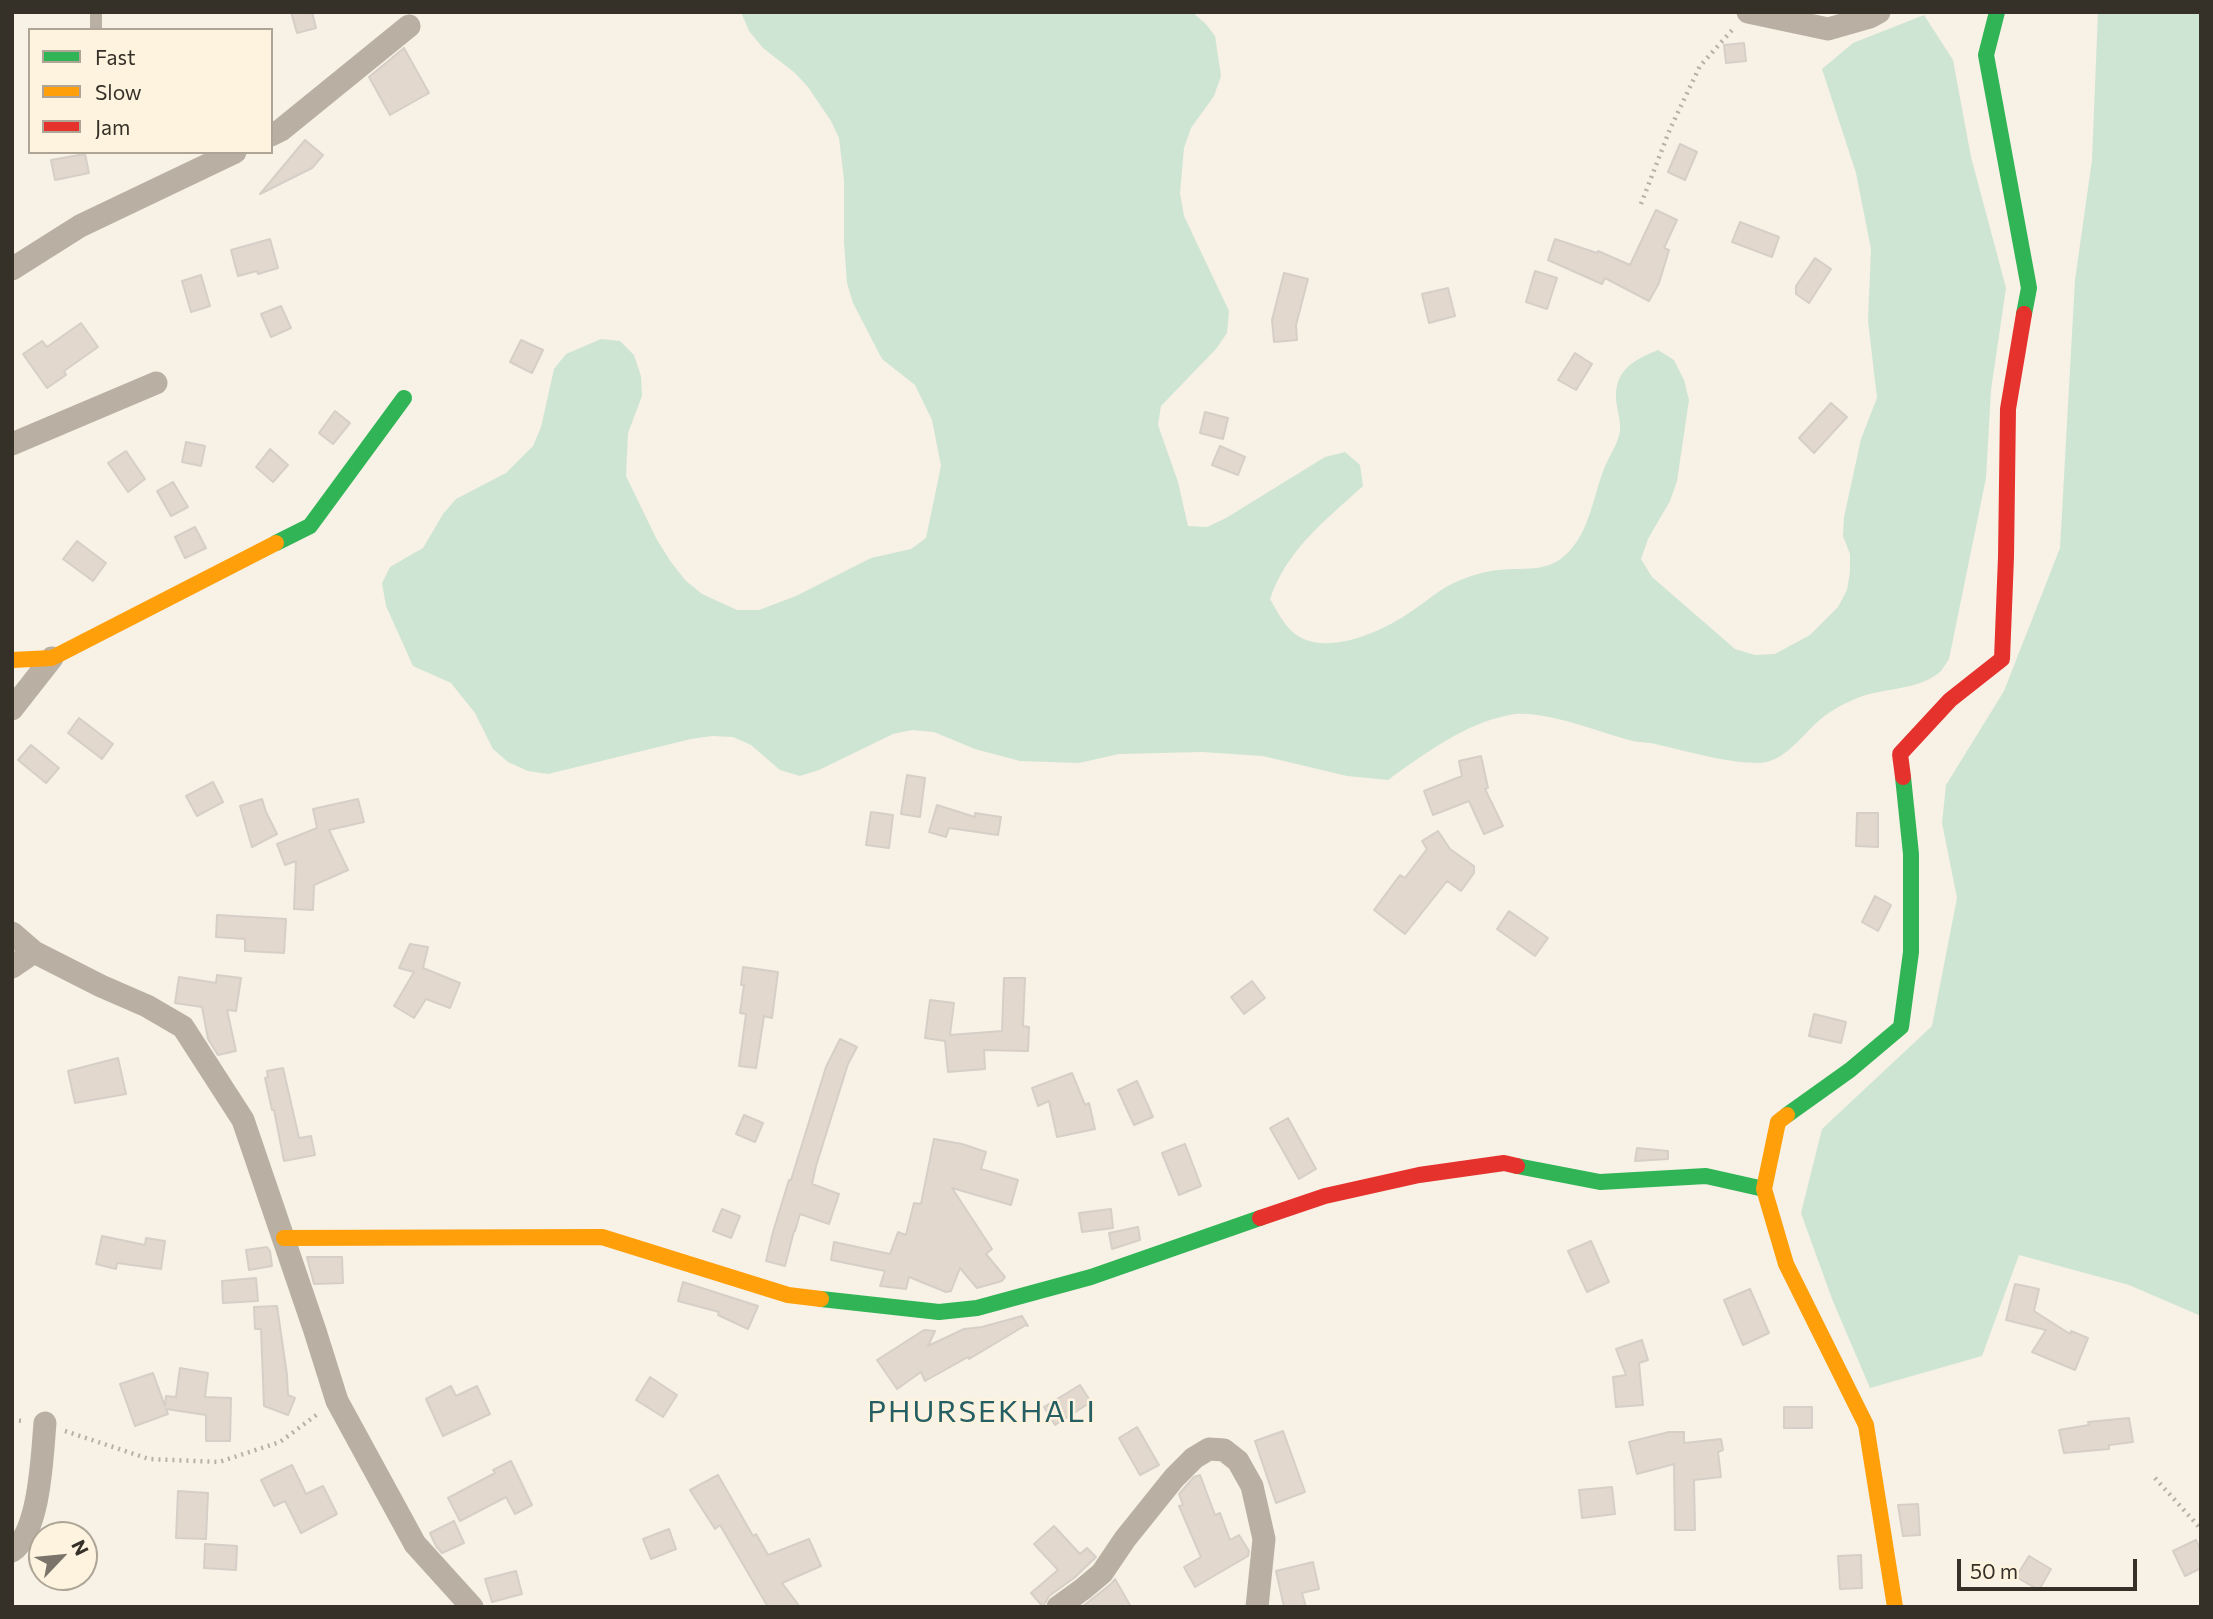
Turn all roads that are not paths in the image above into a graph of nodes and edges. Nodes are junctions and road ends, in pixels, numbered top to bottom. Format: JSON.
{"nodes":[{"id":1,"x":1748,"y":12,"type":"edge"},
{"id":2,"x":1879,"y":12,"type":"edge"},
{"id":3,"x":1997,"y":12,"type":"edge"},
{"id":4,"x":409,"y":26,"type":"dead end"},
{"id":5,"x":273,"y":134,"type":"edge"},
{"id":6,"x":231,"y":154,"type":"edge"},
{"id":7,"x":12,"y":270,"type":"edge"},
{"id":8,"x":156,"y":383,"type":"dead end"},
{"id":9,"x":404,"y":398,"type":"dead end"},
{"id":10,"x":12,"y":444,"type":"edge"},
{"id":11,"x":52,"y":658,"type":"junction"},
{"id":12,"x":12,"y":660,"type":"edge"},
{"id":13,"x":12,"y":709,"type":"edge"},
{"id":14,"x":12,"y":933,"type":"edge"},
{"id":15,"x":34,"y":951,"type":"junction"},
{"id":16,"x":12,"y":967,"type":"edge"},
{"id":17,"x":1764,"y":1189,"type":"junction"},
{"id":18,"x":284,"y":1238,"type":"junction"},
{"id":19,"x":45,"y":1423,"type":"road end"},
{"id":20,"x":12,"y":1551,"type":"edge"},
{"id":21,"x":472,"y":1607,"type":"edge"},
{"id":22,"x":1058,"y":1607,"type":"edge"},
{"id":23,"x":1257,"y":1607,"type":"edge"},
{"id":24,"x":1895,"y":1607,"type":"edge"}],
"edges":[{"from":1,"to":2,"type":"street"},
{"from":3,"to":17,"type":"street"},
{"from":4,"to":5,"type":"street"},
{"from":6,"to":7,"type":"street"},
{"from":8,"to":10,"type":"street"},
{"from":9,"to":11,"type":"street"},
{"from":11,"to":12,"type":"street"},
{"from":11,"to":13,"type":"street"},
{"from":14,"to":15,"type":"street"},
{"from":15,"to":16,"type":"street"},
{"from":15,"to":18,"type":"street"},
{"from":17,"to":18,"type":"street"},
{"from":17,"to":24,"type":"street"},
{"from":18,"to":21,"type":"street"},
{"from":19,"to":20,"type":"street"},
{"from":22,"to":23,"type":"street"}]}
